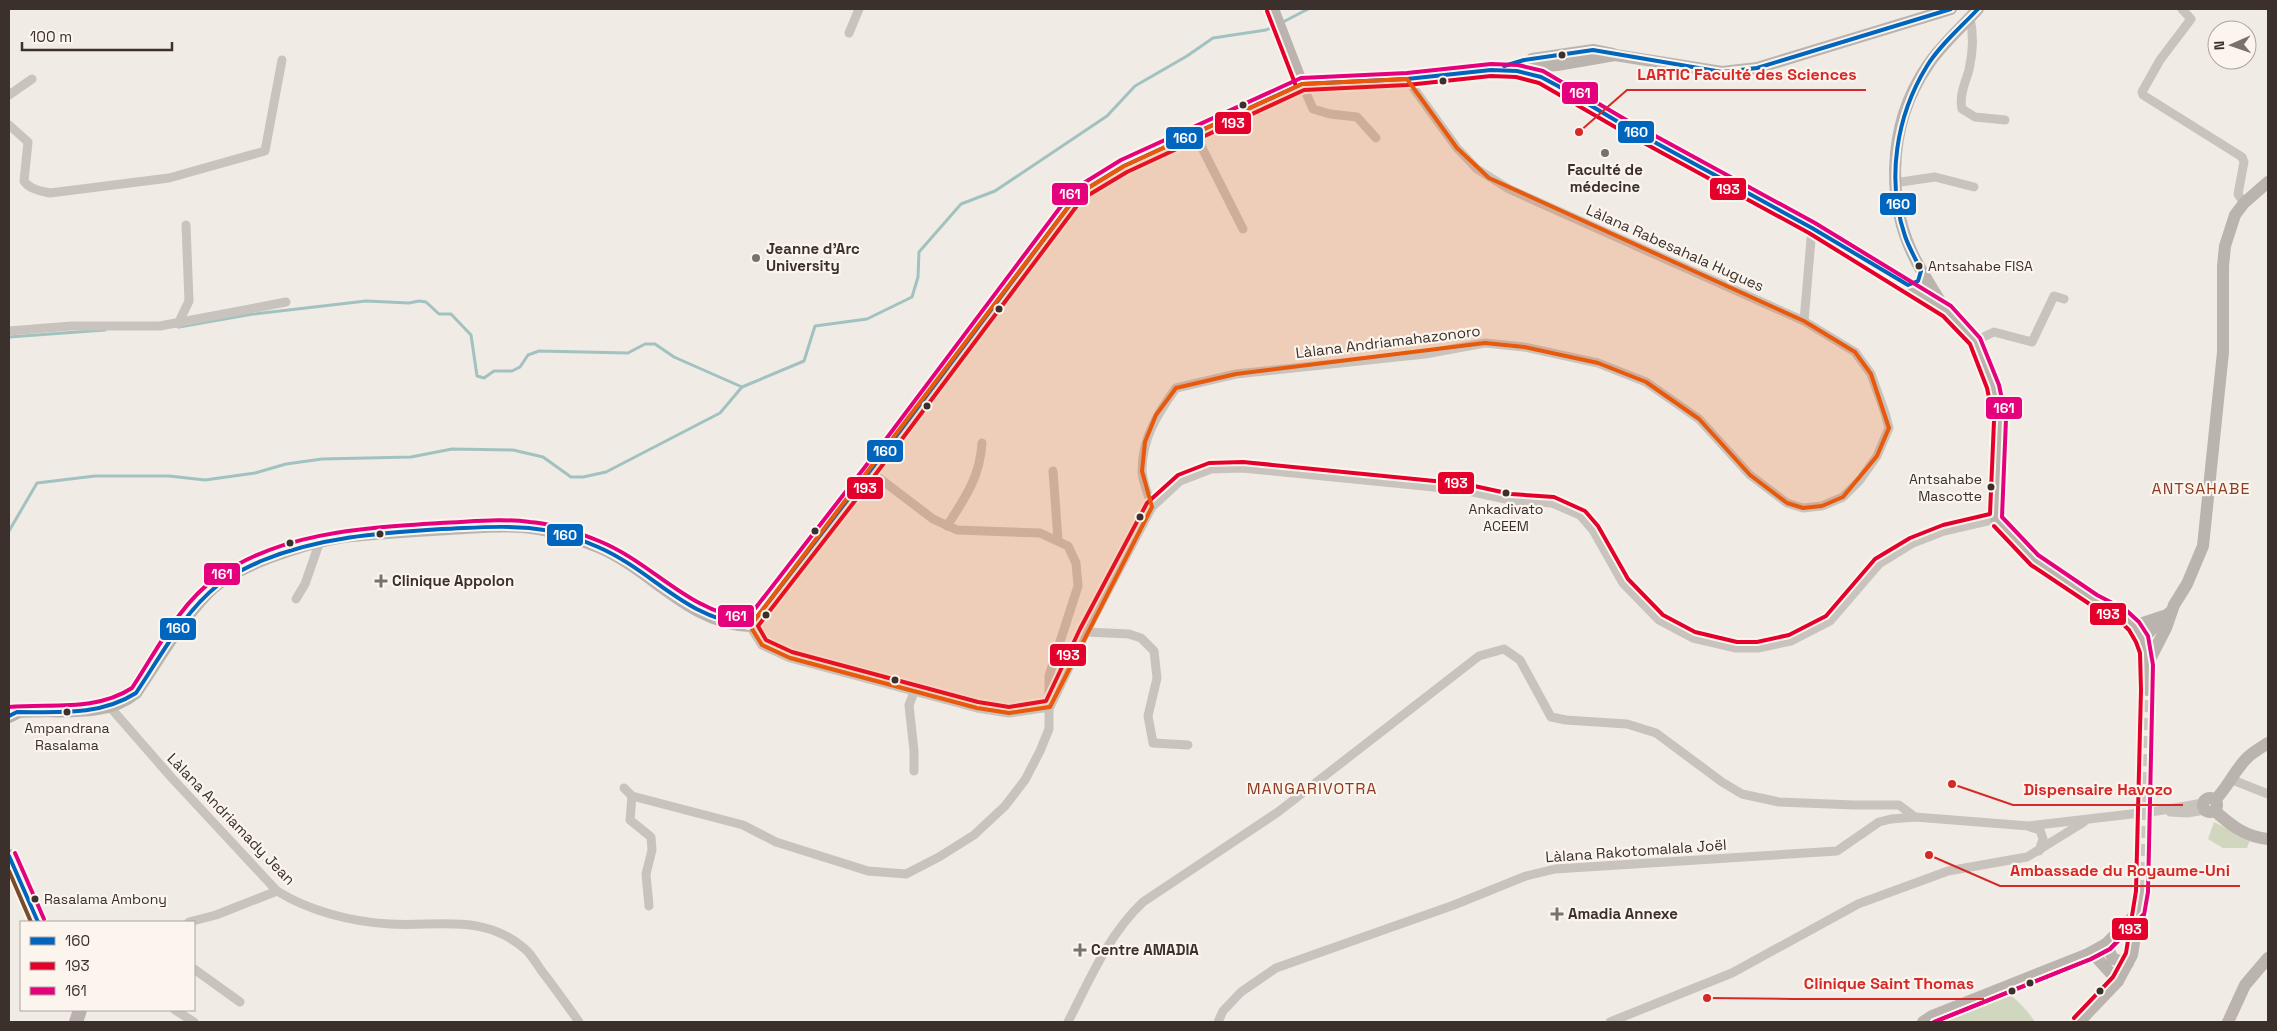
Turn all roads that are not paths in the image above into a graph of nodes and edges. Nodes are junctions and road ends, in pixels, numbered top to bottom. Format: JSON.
{"nodes":[{"id":1,"x":859,"y":9,"type":"edge"},
{"id":2,"x":1951,"y":9,"type":"edge"},
{"id":3,"x":2182,"y":9,"type":"edge"},
{"id":4,"x":1972,"y":12,"type":"edge"},
{"id":5,"x":1274,"y":13,"type":"edge"},
{"id":6,"x":850,"y":34,"type":"dead end"},
{"id":7,"x":1559,"y":59,"type":"junction"},
{"id":8,"x":282,"y":60,"type":"dead end"},
{"id":9,"x":1491,"y":70,"type":"junction"},
{"id":10,"x":32,"y":79,"type":"dead end"},
{"id":11,"x":1407,"y":79,"type":"junction"},
{"id":12,"x":1302,"y":84,"type":"junction"},
{"id":13,"x":1558,"y":86,"type":"junction"},
{"id":14,"x":9,"y":95,"type":"edge"},
{"id":15,"x":2005,"y":120,"type":"dead end"},
{"id":16,"x":9,"y":125,"type":"edge"},
{"id":17,"x":1194,"y":132,"type":"junction"},
{"id":18,"x":1376,"y":138,"type":"dead end"},
{"id":19,"x":2268,"y":182,"type":"edge"},
{"id":20,"x":1894,"y":184,"type":"junction"},
{"id":21,"x":1974,"y":187,"type":"dead end"},
{"id":22,"x":2244,"y":202,"type":"junction"},
{"id":23,"x":186,"y":225,"type":"dead end"},
{"id":24,"x":1812,"y":228,"type":"junction"},
{"id":25,"x":1242,"y":229,"type":"dead end"},
{"id":26,"x":1921,"y":271,"type":"junction"},
{"id":27,"x":1908,"y":286,"type":"junction"},
{"id":28,"x":2064,"y":299,"type":"dead end"},
{"id":29,"x":286,"y":302,"type":"dead end"},
{"id":30,"x":1948,"y":311,"type":"junction"},
{"id":31,"x":1804,"y":321,"type":"junction"},
{"id":32,"x":178,"y":324,"type":"junction"},
{"id":33,"x":9,"y":331,"type":"edge"},
{"id":34,"x":1975,"y":341,"type":"junction"},
{"id":35,"x":982,"y":443,"type":"dead end"},
{"id":36,"x":870,"y":471,"type":"junction"},
{"id":37,"x":1053,"y":471,"type":"dead end"},
{"id":38,"x":1152,"y":507,"type":"junction"},
{"id":39,"x":1996,"y":519,"type":"junction"},
{"id":40,"x":947,"y":526,"type":"junction"},
{"id":41,"x":320,"y":540,"type":"junction"},
{"id":42,"x":1058,"y":540,"type":"junction"},
{"id":43,"x":296,"y":599,"type":"dead end"},
{"id":44,"x":2172,"y":609,"type":"junction"},
{"id":45,"x":750,"y":626,"type":"junction"},
{"id":46,"x":2134,"y":626,"type":"junction"},
{"id":47,"x":1086,"y":632,"type":"junction"},
{"id":48,"x":2142,"y":639,"type":"junction"},
{"id":49,"x":2147,"y":665,"type":"junction"},
{"id":50,"x":915,"y":690,"type":"junction"},
{"id":51,"x":2147,"y":690,"type":"tunnel mouth"},
{"id":52,"x":110,"y":707,"type":"junction"},
{"id":53,"x":1050,"y":707,"type":"junction"},
{"id":54,"x":11,"y":713,"type":"edge"},
{"id":55,"x":2268,"y":743,"type":"edge"},
{"id":56,"x":1188,"y":745,"type":"dead end"},
{"id":57,"x":914,"y":771,"type":"dead end"},
{"id":58,"x":2230,"y":779,"type":"junction"},
{"id":59,"x":624,"y":788,"type":"dead end"},
{"id":60,"x":2268,"y":794,"type":"edge"},
{"id":61,"x":632,"y":796,"type":"junction"},
{"id":62,"x":2209,"y":806,"type":"junction"},
{"id":63,"x":1915,"y":817,"type":"junction"},
{"id":64,"x":2086,"y":820,"type":"junction"},
{"id":65,"x":2029,"y":826,"type":"junction"},
{"id":66,"x":2268,"y":839,"type":"edge"},
{"id":67,"x":2040,"y":851,"type":"junction"},
{"id":68,"x":9,"y":856,"type":"edge"},
{"id":69,"x":277,"y":891,"type":"junction"},
{"id":70,"x":2142,"y":892,"type":"tunnel mouth"},
{"id":71,"x":649,"y":906,"type":"dead end"},
{"id":72,"x":2139,"y":911,"type":"junction"},
{"id":73,"x":38,"y":921,"type":"edge"},
{"id":74,"x":194,"y":921,"type":"edge"},
{"id":75,"x":2106,"y":944,"type":"junction"},
{"id":76,"x":2088,"y":954,"type":"junction"},
{"id":77,"x":2268,"y":958,"type":"edge"},
{"id":78,"x":2128,"y":963,"type":"junction"},
{"id":79,"x":195,"y":970,"type":"edge"},
{"id":80,"x":2118,"y":981,"type":"junction"},
{"id":81,"x":240,"y":1002,"type":"dead end"},
{"id":82,"x":177,"y":1011,"type":"edge"},
{"id":83,"x":194,"y":1022,"type":"edge"},
{"id":84,"x":579,"y":1022,"type":"edge"},
{"id":85,"x":1068,"y":1022,"type":"edge"},
{"id":86,"x":1218,"y":1022,"type":"edge"},
{"id":87,"x":1610,"y":1022,"type":"edge"},
{"id":88,"x":1923,"y":1022,"type":"edge"},
{"id":89,"x":2079,"y":1022,"type":"edge"},
{"id":90,"x":2228,"y":1022,"type":"edge"}],
"edges":[{"from":1,"to":6,"type":"street"},
{"from":2,"to":7,"type":"main road"},
{"from":3,"to":22,"type":"street"},
{"from":4,"to":15,"type":"street"},
{"from":4,"to":20,"type":"main road"},
{"from":5,"to":12,"type":"main road"},
{"from":7,"to":9,"type":"main road"},
{"from":7,"to":13,"type":"main road"},
{"from":8,"to":16,"type":"street"},
{"from":9,"to":11,"type":"main road"},
{"from":9,"to":13,"type":"main road"},
{"from":10,"to":14,"type":"street"},
{"from":11,"to":12,"type":"main road"},
{"from":11,"to":31,"type":"street","name":"Làlana Rabesahala Hugues"},
{"from":12,"to":17,"type":"main road"},
{"from":12,"to":18,"type":"street"},
{"from":13,"to":24,"type":"main road"},
{"from":17,"to":25,"type":"street"},
{"from":17,"to":36,"type":"main road"},
{"from":19,"to":22,"type":"main road"},
{"from":20,"to":21,"type":"street"},
{"from":20,"to":26,"type":"main road"},
{"from":22,"to":44,"type":"main road"},
{"from":23,"to":32,"type":"street"},
{"from":24,"to":27,"type":"main road"},
{"from":24,"to":31,"type":"street"},
{"from":26,"to":27,"type":"main road"},
{"from":26,"to":30,"type":"main road"},
{"from":27,"to":30,"type":"main road"},
{"from":28,"to":34,"type":"street"},
{"from":29,"to":32,"type":"street"},
{"from":30,"to":34,"type":"main road"},
{"from":31,"to":38,"type":"street","name":"Làlana Andriamahazonoro"},
{"from":32,"to":33,"type":"street"},
{"from":34,"to":39,"type":"main road"},
{"from":35,"to":40,"type":"street"},
{"from":36,"to":40,"type":"street"},
{"from":36,"to":45,"type":"main road"},
{"from":37,"to":42,"type":"street"},
{"from":38,"to":39,"type":"street"},
{"from":38,"to":47,"type":"street"},
{"from":39,"to":46,"type":"main road"},
{"from":40,"to":42,"type":"street"},
{"from":41,"to":43,"type":"street"},
{"from":41,"to":45,"type":"main road"},
{"from":41,"to":52,"type":"main road"},
{"from":42,"to":53,"type":"street"},
{"from":44,"to":46,"type":"main road"},
{"from":44,"to":48,"type":"main road"},
{"from":44,"to":49,"type":"main road"},
{"from":45,"to":50,"type":"street"},
{"from":46,"to":48,"type":"main road"},
{"from":47,"to":53,"type":"street"},
{"from":47,"to":56,"type":"street"},
{"from":48,"to":49,"type":"main road"},
{"from":49,"to":51,"type":"main road"},
{"from":50,"to":53,"type":"street"},
{"from":50,"to":57,"type":"street"},
{"from":52,"to":54,"type":"main road"},
{"from":52,"to":69,"type":"street","name":"Làlana Andriamady Jean"},
{"from":53,"to":61,"type":"street"},
{"from":55,"to":58,"type":"main road"},
{"from":58,"to":60,"type":"street"},
{"from":58,"to":62,"type":"main road"},
{"from":59,"to":61,"type":"street"},
{"from":61,"to":71,"type":"street"},
{"from":62,"to":64,"type":"street","name":"Làlana Rakotomalala Joël"},
{"from":62,"to":66,"type":"main road"},
{"from":63,"to":65,"type":"street","name":"Làlana Rakotomalala Joël"},
{"from":63,"to":85,"type":"street"},
{"from":63,"to":86,"type":"street","name":"Làlana Rakotomalala Joël"},
{"from":64,"to":65,"type":"street","name":"Làlana Rakotomalala Joël"},
{"from":64,"to":67,"type":"street"},
{"from":65,"to":67,"type":"street"},
{"from":67,"to":87,"type":"street"},
{"from":68,"to":73,"type":"main road"},
{"from":69,"to":74,"type":"street"},
{"from":69,"to":84,"type":"street","name":"Làlana Andriamady Jean"},
{"from":70,"to":72,"type":"main road"},
{"from":72,"to":75,"type":"main road"},
{"from":72,"to":78,"type":"main road"},
{"from":75,"to":76,"type":"main road"},
{"from":75,"to":78,"type":"main road"},
{"from":76,"to":80,"type":"main road"},
{"from":76,"to":88,"type":"main road"},
{"from":77,"to":90,"type":"main road"},
{"from":78,"to":80,"type":"main road"},
{"from":79,"to":81,"type":"street"},
{"from":80,"to":89,"type":"main road"},
{"from":82,"to":83,"type":"street"}]}
